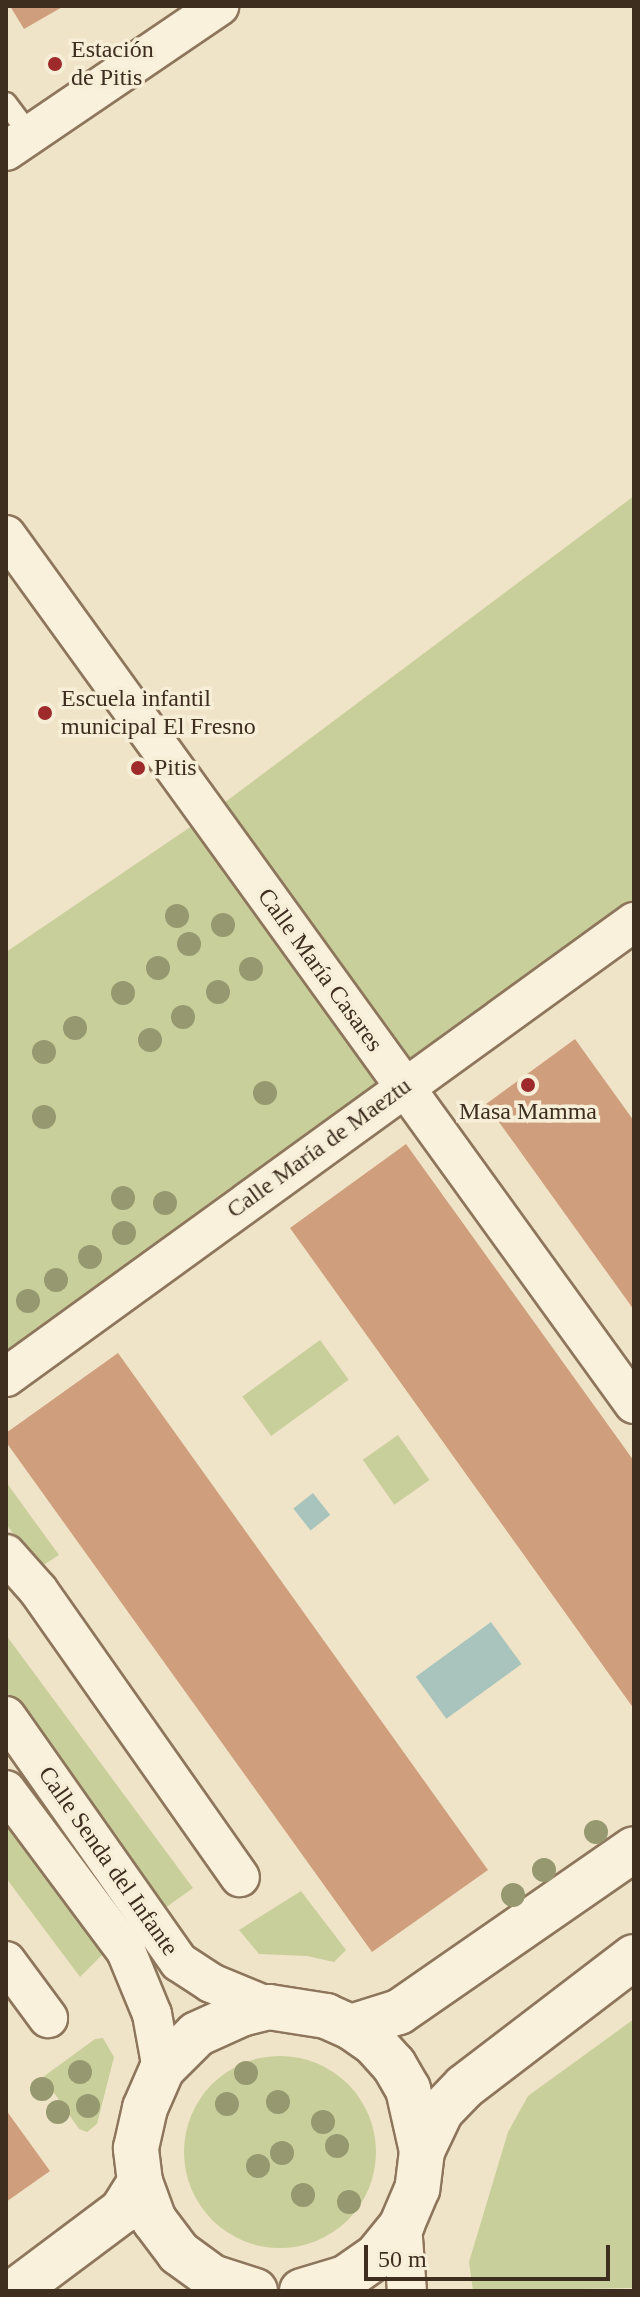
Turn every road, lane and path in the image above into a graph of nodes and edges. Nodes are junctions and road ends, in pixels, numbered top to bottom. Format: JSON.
{"nodes":[{"id":1,"x":219,"y":6,"type":"edge"},
{"id":2,"x":6,"y":103,"type":"edge"},
{"id":3,"x":18,"y":143,"type":"edge"},
{"id":4,"x":6,"y":535,"type":"edge"},
{"id":5,"x":634,"y":922,"type":"edge"},
{"id":6,"x":405,"y":1086,"type":"junction"},
{"id":7,"x":6,"y":1377,"type":"edge"},
{"id":8,"x":634,"y":1404,"type":"edge"},
{"id":9,"x":6,"y":1554,"type":"edge"},
{"id":10,"x":6,"y":1716,"type":"edge"},
{"id":11,"x":6,"y":1790,"type":"edge"},
{"id":12,"x":634,"y":1849,"type":"edge"},
{"id":13,"x":240,"y":1877,"type":"dead end"},
{"id":14,"x":634,"y":1957,"type":"edge"},
{"id":15,"x":6,"y":1961,"type":"edge"},
{"id":16,"x":269,"y":2007,"type":"junction"},
{"id":17,"x":48,"y":2018,"type":"dead end"},
{"id":18,"x":351,"y":2027,"type":"junction"},
{"id":19,"x":162,"y":2069,"type":"junction"},
{"id":20,"x":422,"y":2151,"type":"junction"},
{"id":21,"x":140,"y":2182,"type":"junction"},
{"id":22,"x":402,"y":2225,"type":"junction"},
{"id":23,"x":212,"y":2277,"type":"junction"},
{"id":24,"x":15,"y":2291,"type":"edge"},
{"id":25,"x":168,"y":2291,"type":"edge"},
{"id":26,"x":255,"y":2291,"type":"edge"},
{"id":27,"x":302,"y":2291,"type":"edge"},
{"id":28,"x":308,"y":2291,"type":"edge"},
{"id":29,"x":407,"y":2291,"type":"edge"}],
"edges":[{"from":1,"to":3,"type":"street"},
{"from":2,"to":3,"type":"lane"},
{"from":4,"to":6,"type":"street","name":"Calle María Casares"},
{"from":5,"to":6,"type":"street","name":"Calle María de Maeztu"},
{"from":6,"to":7,"type":"street","name":"Calle María de Maeztu"},
{"from":6,"to":8,"type":"street","name":"Calle María Casares"},
{"from":9,"to":13,"type":"street"},
{"from":10,"to":16,"type":"street","name":"Calle Senda del Infante"},
{"from":11,"to":19,"type":"street","name":"Calle Senda del Infante"},
{"from":12,"to":18,"type":"street"},
{"from":14,"to":20,"type":"street"},
{"from":15,"to":17,"type":"street"},
{"from":16,"to":18,"type":"street"},
{"from":16,"to":19,"type":"street"},
{"from":18,"to":20,"type":"street"},
{"from":19,"to":21,"type":"street"},
{"from":20,"to":22,"type":"street"},
{"from":21,"to":23,"type":"street"},
{"from":21,"to":24,"type":"street"},
{"from":22,"to":28,"type":"street"},
{"from":22,"to":29,"type":"street"},
{"from":23,"to":25,"type":"street"},
{"from":23,"to":26,"type":"street"},
{"from":27,"to":28,"type":"street"}]}
